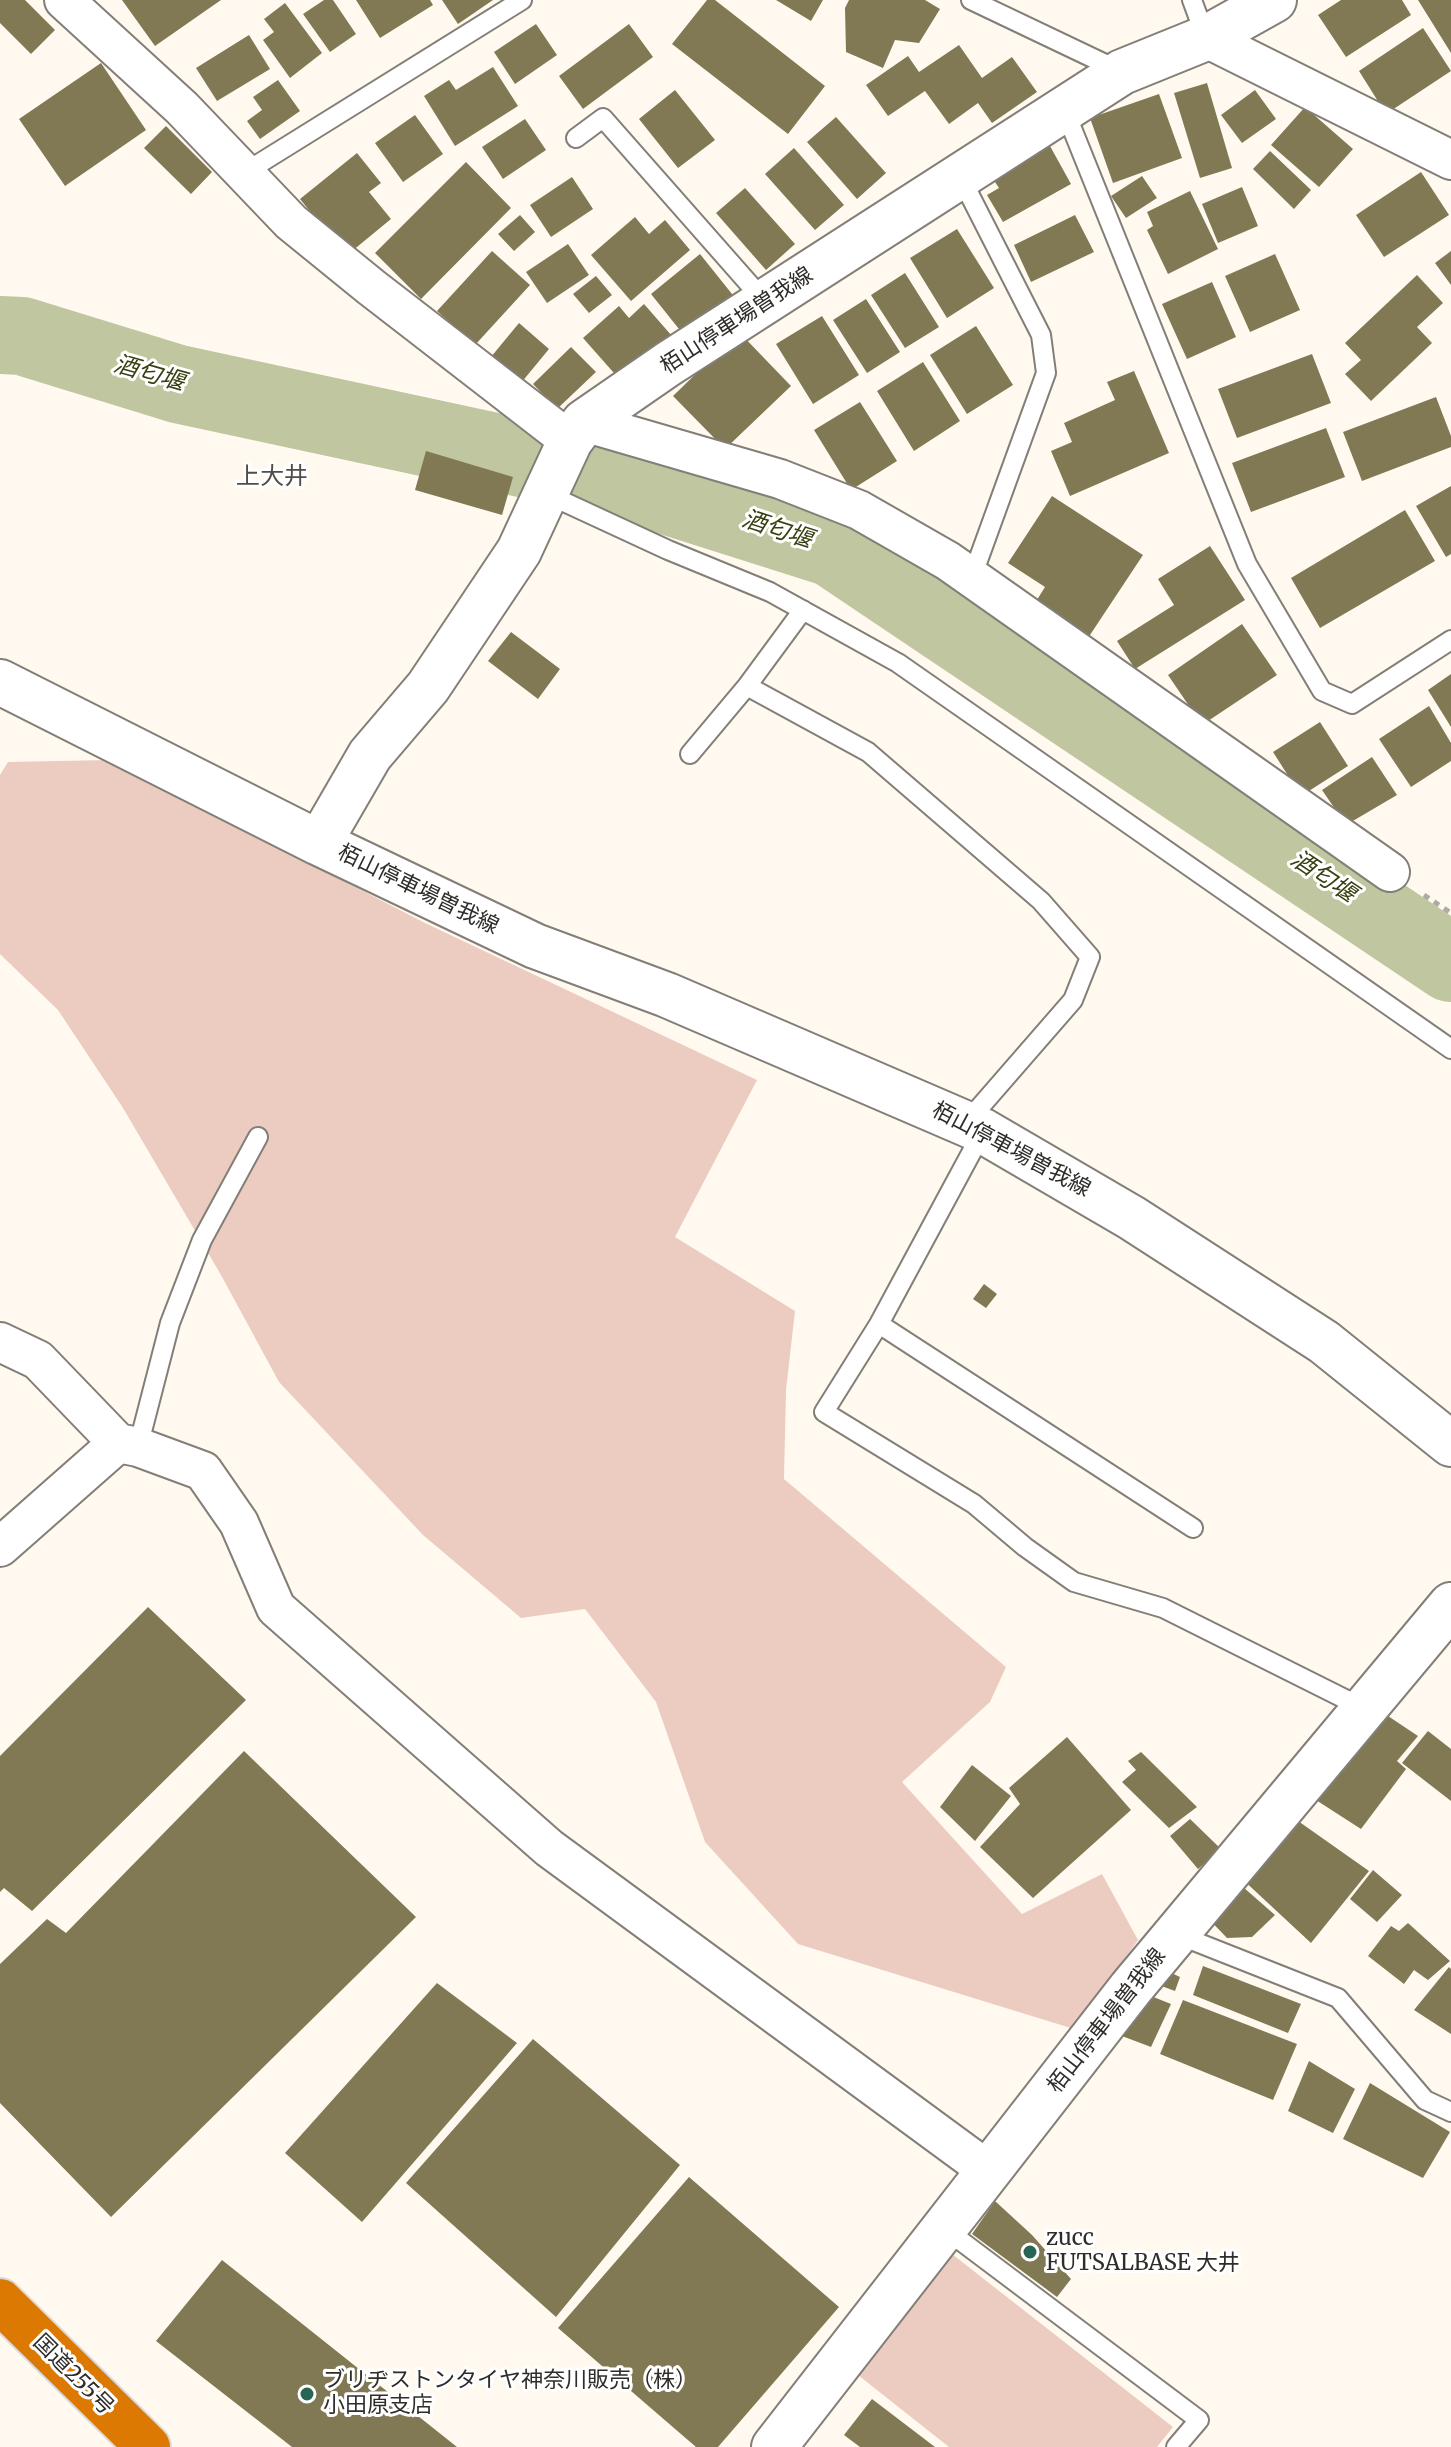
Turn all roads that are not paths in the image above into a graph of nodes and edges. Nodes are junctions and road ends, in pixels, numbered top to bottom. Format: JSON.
{"nodes":[{"id":1,"x":522,"y":0,"type":"edge"},
{"id":2,"x":971,"y":0,"type":"edge"},
{"id":3,"x":1274,"y":0,"type":"edge"},
{"id":4,"x":66,"y":1,"type":"edge"},
{"id":5,"x":1199,"y":19,"type":"edge"},
{"id":6,"x":1122,"y":72,"type":"junction"},
{"id":7,"x":1065,"y":111,"type":"junction"},
{"id":8,"x":576,"y":138,"type":"dead end"},
{"id":9,"x":1451,"y":160,"type":"edge"},
{"id":10,"x":244,"y":173,"type":"junction"},
{"id":11,"x":961,"y":178,"type":"junction"},
{"id":12,"x":766,"y":303,"type":"junction"},
{"id":13,"x":577,"y":432,"type":"junction"},
{"id":14,"x":547,"y":494,"type":"junction"},
{"id":15,"x":972,"y":577,"type":"junction"},
{"id":16,"x":803,"y":610,"type":"junction"},
{"id":17,"x":1451,"y":640,"type":"edge"},
{"id":18,"x":0,"y":682,"type":"edge"},
{"id":19,"x":747,"y":686,"type":"junction"},
{"id":20,"x":690,"y":754,"type":"dead end"},
{"id":21,"x":319,"y":843,"type":"junction"},
{"id":22,"x":1390,"y":872,"type":"dead end"},
{"id":23,"x":1451,"y":1049,"type":"edge"},
{"id":24,"x":974,"y":1128,"type":"junction"},
{"id":25,"x":258,"y":1137,"type":"dead end"},
{"id":26,"x":879,"y":1324,"type":"junction"},
{"id":27,"x":0,"y":1342,"type":"edge"},
{"id":28,"x":1451,"y":1444,"type":"edge"},
{"id":29,"x":128,"y":1445,"type":"junction"},
{"id":30,"x":1193,"y":1528,"type":"dead end"},
{"id":31,"x":0,"y":1547,"type":"edge"},
{"id":32,"x":1451,"y":1605,"type":"edge"},
{"id":33,"x":1363,"y":1708,"type":"junction"},
{"id":34,"x":1176,"y":1934,"type":"junction"},
{"id":35,"x":1451,"y":2112,"type":"edge"},
{"id":36,"x":990,"y":2172,"type":"junction"},
{"id":37,"x":945,"y":2229,"type":"junction"},
{"id":38,"x":0,"y":2301,"type":"edge"},
{"id":39,"x":129,"y":2442,"type":"edge"},
{"id":40,"x":774,"y":2447,"type":"edge"},
{"id":41,"x":1176,"y":2447,"type":"edge"}],
"edges":[{"from":1,"to":10,"type":"lane"},
{"from":2,"to":6,"type":"lane"},
{"from":3,"to":5,"type":"main road","name":"栢山停車場曽我線"},
{"from":4,"to":10,"type":"street"},
{"from":5,"to":6,"type":"main road","name":"栢山停車場曽我線"},
{"from":5,"to":9,"type":"street"},
{"from":6,"to":7,"type":"main road","name":"栢山停車場曽我線"},
{"from":7,"to":11,"type":"main road","name":"栢山停車場曽我線"},
{"from":7,"to":17,"type":"lane"},
{"from":8,"to":12,"type":"lane"},
{"from":10,"to":13,"type":"street"},
{"from":11,"to":12,"type":"main road","name":"栢山停車場曽我線"},
{"from":11,"to":15,"type":"lane"},
{"from":12,"to":13,"type":"main road","name":"栢山停車場曽我線"},
{"from":13,"to":14,"type":"main road","name":"栢山停車場曽我線"},
{"from":13,"to":15,"type":"street"},
{"from":14,"to":16,"type":"lane"},
{"from":14,"to":21,"type":"main road","name":"栢山停車場曽我線"},
{"from":15,"to":22,"type":"street"},
{"from":16,"to":19,"type":"lane"},
{"from":16,"to":23,"type":"lane"},
{"from":18,"to":21,"type":"main road"},
{"from":19,"to":20,"type":"lane"},
{"from":19,"to":24,"type":"lane"},
{"from":21,"to":24,"type":"main road","name":"栢山停車場曽我線"},
{"from":24,"to":26,"type":"lane"},
{"from":24,"to":28,"type":"main road","name":"栢山停車場曽我線"},
{"from":25,"to":29,"type":"lane"},
{"from":26,"to":30,"type":"lane"},
{"from":26,"to":33,"type":"lane"},
{"from":27,"to":29,"type":"street"},
{"from":29,"to":31,"type":"street"},
{"from":29,"to":36,"type":"street"},
{"from":32,"to":33,"type":"main road","name":"栢山停車場曽我線"},
{"from":33,"to":34,"type":"main road","name":"栢山停車場曽我線"},
{"from":34,"to":35,"type":"lane"},
{"from":34,"to":36,"type":"main road","name":"栢山停車場曽我線"},
{"from":36,"to":37,"type":"main road","name":"栢山停車場曽我線"},
{"from":37,"to":40,"type":"main road","name":"栢山停車場曽我線"},
{"from":37,"to":41,"type":"lane"},
{"from":38,"to":39,"type":"highway","name":"国道255号"}]}
